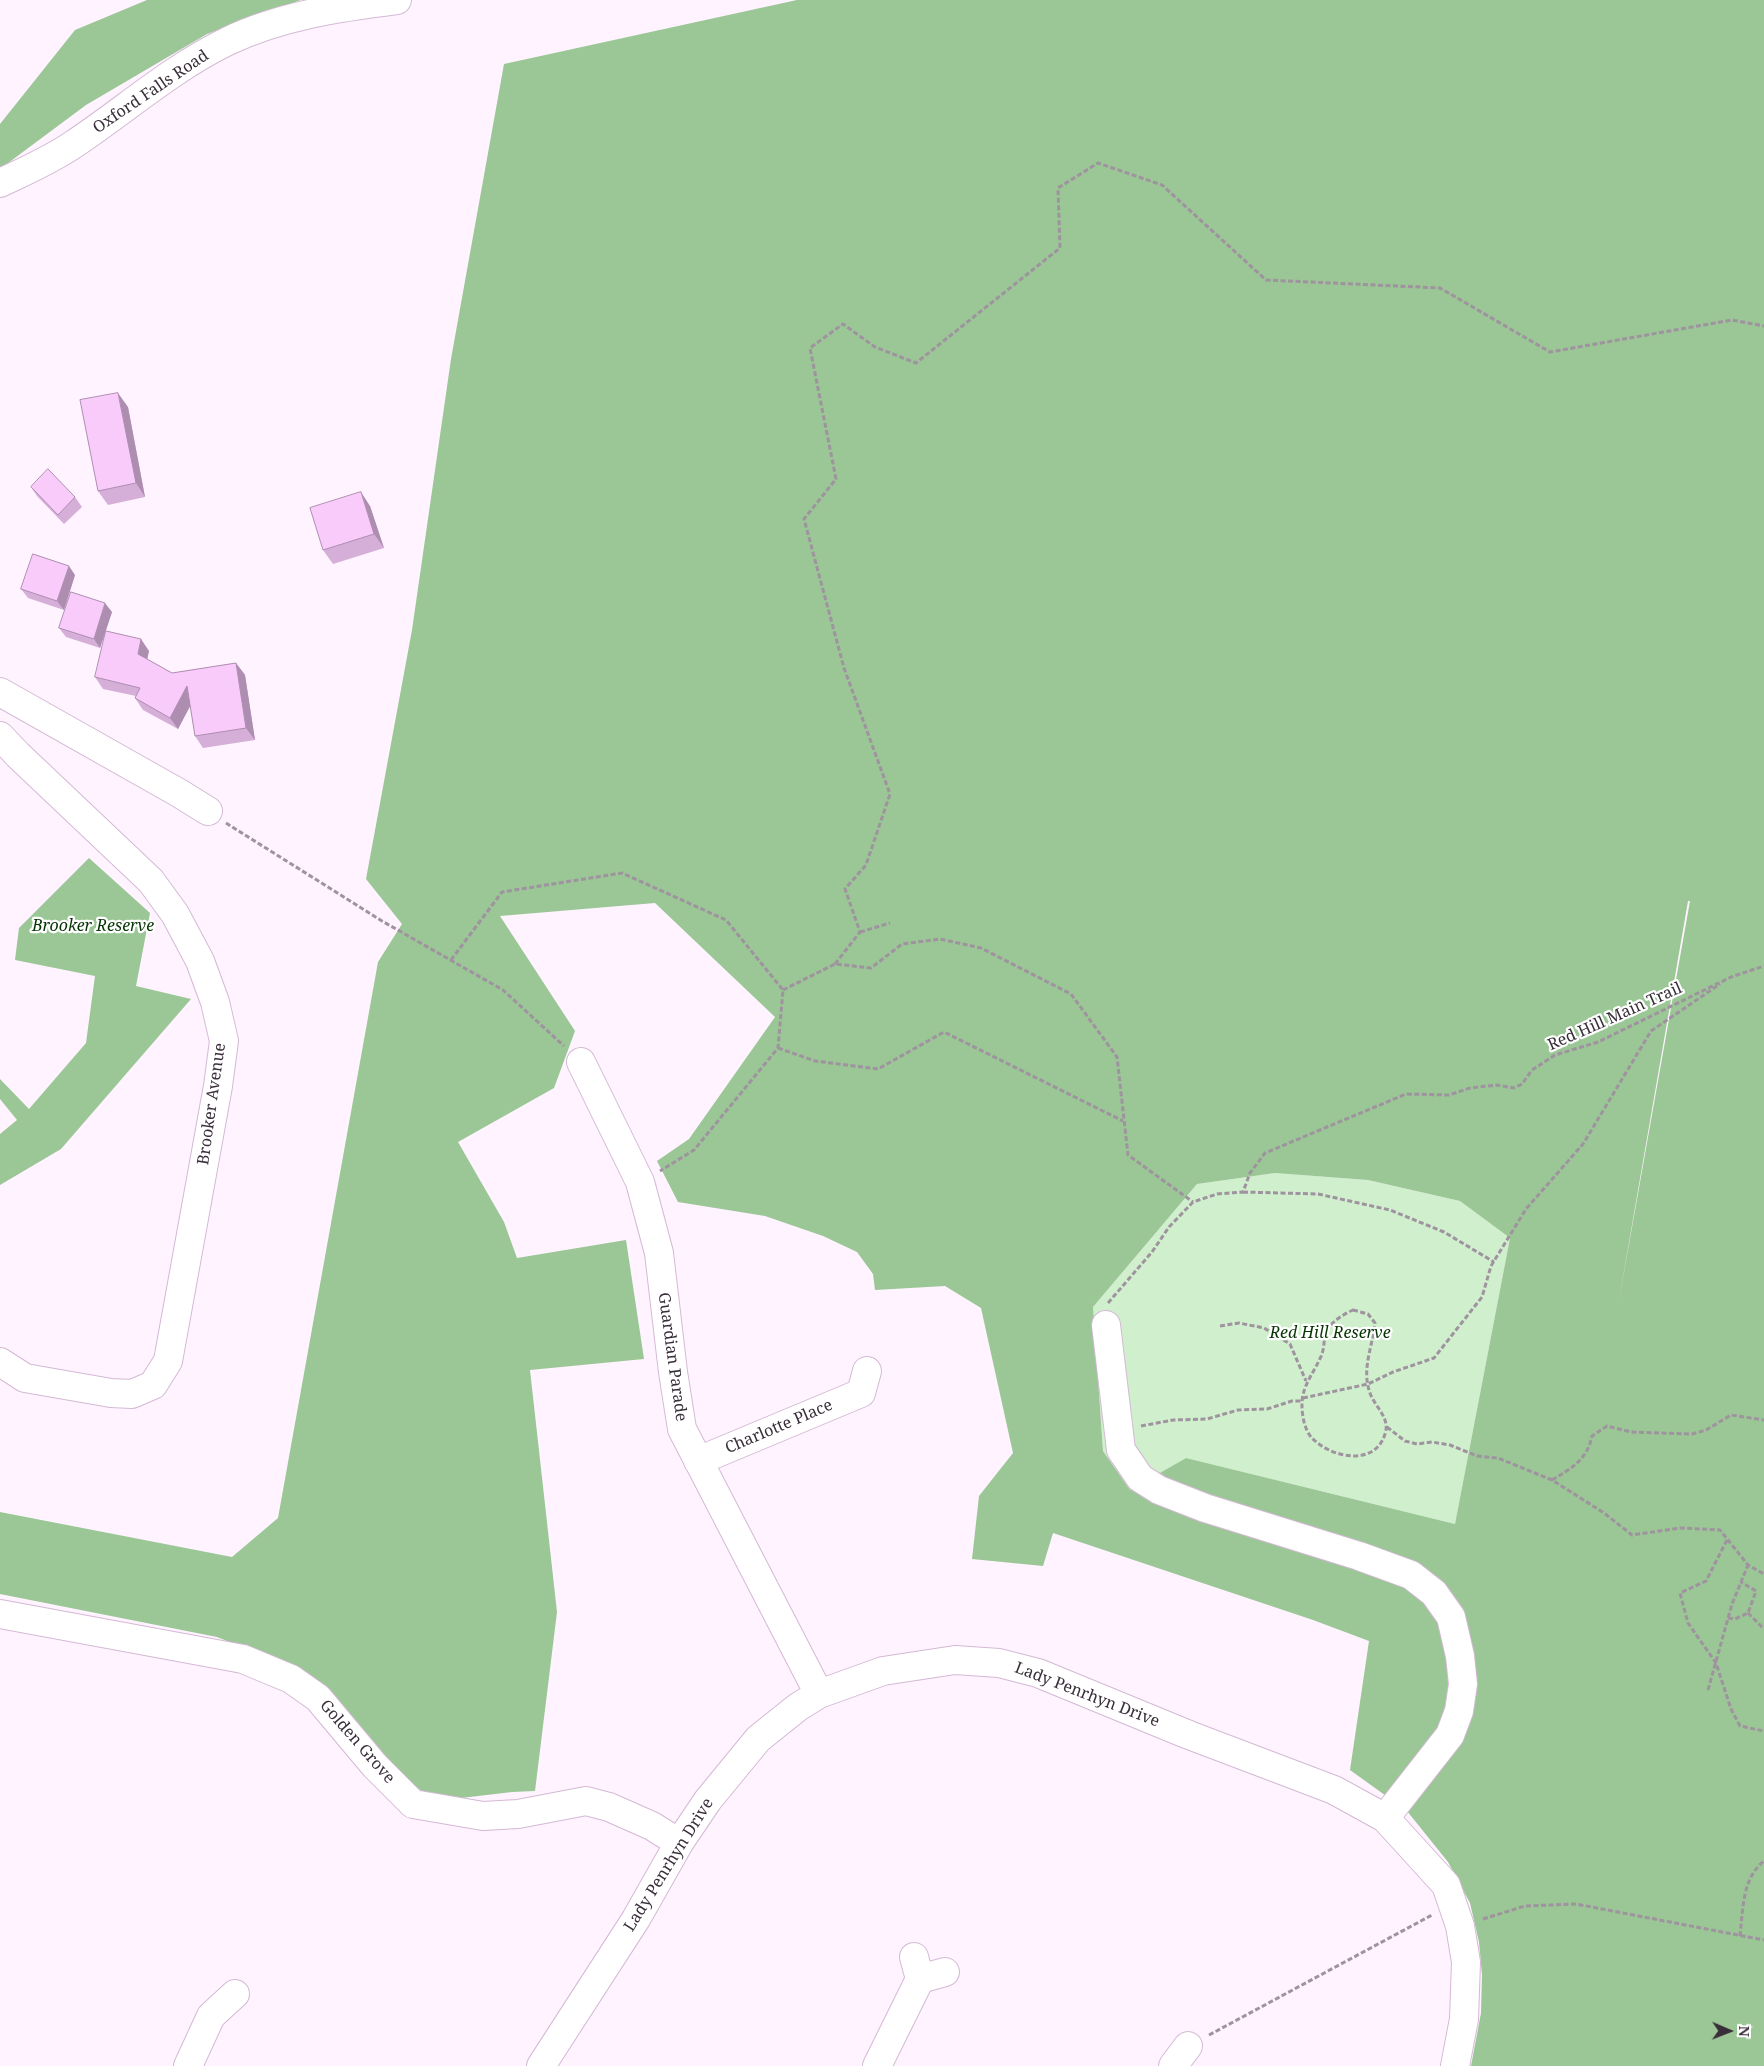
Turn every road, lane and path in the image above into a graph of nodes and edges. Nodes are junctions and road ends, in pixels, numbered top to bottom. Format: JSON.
{"nodes":[{"id":1,"x":396,"y":0,"type":"edge"},
{"id":2,"x":0,"y":183,"type":"edge"},
{"id":3,"x":1764,"y":326,"type":"edge"},
{"id":4,"x":0,"y":692,"type":"edge"},
{"id":5,"x":0,"y":736,"type":"edge"},
{"id":6,"x":208,"y":811,"type":"joint"},
{"id":7,"x":890,"y":924,"type":"dead end"},
{"id":8,"x":860,"y":932,"type":"junction"},
{"id":9,"x":451,"y":960,"type":"junction"},
{"id":10,"x":835,"y":964,"type":"junction"},
{"id":11,"x":1764,"y":966,"type":"edge"},
{"id":12,"x":1731,"y":977,"type":"junction"},
{"id":13,"x":783,"y":990,"type":"junction"},
{"id":14,"x":778,"y":1048,"type":"junction"},
{"id":15,"x":580,"y":1062,"type":"joint"},
{"id":16,"x":1124,"y":1121,"type":"junction"},
{"id":17,"x":640,"y":1182,"type":"junction"},
{"id":18,"x":1242,"y":1192,"type":"junction"},
{"id":19,"x":1192,"y":1202,"type":"junction"},
{"id":20,"x":1494,"y":1262,"type":"junction"},
{"id":21,"x":1106,"y":1325,"type":"joint"},
{"id":22,"x":1220,"y":1326,"type":"dead end"},
{"id":23,"x":0,"y":1362,"type":"edge"},
{"id":24,"x":1307,"y":1381,"type":"junction"},
{"id":25,"x":1368,"y":1384,"type":"junction"},
{"id":26,"x":870,"y":1390,"type":"dead end"},
{"id":27,"x":1303,"y":1400,"type":"junction"},
{"id":28,"x":1764,"y":1420,"type":"edge"},
{"id":29,"x":1387,"y":1427,"type":"junction"},
{"id":30,"x":1118,"y":1429,"type":"junction"},
{"id":31,"x":698,"y":1461,"type":"junction"},
{"id":32,"x":1552,"y":1480,"type":"junction"},
{"id":33,"x":1728,"y":1540,"type":"junction"},
{"id":34,"x":1748,"y":1565,"type":"junction"},
{"id":35,"x":1764,"y":1574,"type":"edge"},
{"id":36,"x":1741,"y":1582,"type":"junction"},
{"id":37,"x":1748,"y":1613,"type":"junction"},
{"id":38,"x":0,"y":1614,"type":"edge"},
{"id":39,"x":1728,"y":1618,"type":"junction"},
{"id":40,"x":1764,"y":1629,"type":"edge"},
{"id":41,"x":1716,"y":1663,"type":"junction"},
{"id":42,"x":1708,"y":1690,"type":"dead end"},
{"id":43,"x":819,"y":1694,"type":"junction"},
{"id":44,"x":1764,"y":1731,"type":"edge"},
{"id":45,"x":1385,"y":1818,"type":"junction"},
{"id":46,"x":679,"y":1843,"type":"junction"},
{"id":47,"x":1764,"y":1861,"type":"edge"},
{"id":48,"x":1457,"y":1915,"type":"junction"},
{"id":49,"x":1740,"y":1936,"type":"junction"},
{"id":50,"x":1764,"y":1940,"type":"edge"},
{"id":51,"x":926,"y":1969,"type":"dead end"},
{"id":52,"x":235,"y":1994,"type":"dead end"},
{"id":53,"x":1180,"y":2056,"type":"edge"},
{"id":54,"x":188,"y":2066,"type":"edge"},
{"id":55,"x":541,"y":2066,"type":"edge"},
{"id":56,"x":877,"y":2066,"type":"edge"},
{"id":57,"x":1455,"y":2066,"type":"edge"}],
"edges":[{"from":1,"to":2,"type":"street","name":"Oxford Falls Road"},
{"from":3,"to":8,"type":"path"},
{"from":4,"to":6,"type":"street"},
{"from":5,"to":23,"type":"street","name":"Brooker Avenue"},
{"from":6,"to":9,"type":"path"},
{"from":7,"to":8,"type":"path"},
{"from":8,"to":10,"type":"path"},
{"from":9,"to":13,"type":"path"},
{"from":9,"to":15,"type":"path"},
{"from":10,"to":13,"type":"path"},
{"from":10,"to":16,"type":"path"},
{"from":11,"to":12,"type":"path","name":"Red Hill Main Trail"},
{"from":12,"to":18,"type":"path","name":"Red Hill Main Trail"},
{"from":12,"to":20,"type":"path"},
{"from":13,"to":14,"type":"path"},
{"from":14,"to":16,"type":"path"},
{"from":14,"to":17,"type":"path"},
{"from":15,"to":17,"type":"street","name":"Guardian Parade"},
{"from":16,"to":19,"type":"path"},
{"from":17,"to":31,"type":"street","name":"Guardian Parade"},
{"from":18,"to":19,"type":"path"},
{"from":18,"to":20,"type":"path"},
{"from":19,"to":21,"type":"path"},
{"from":20,"to":25,"type":"path"},
{"from":21,"to":30,"type":"street"},
{"from":22,"to":24,"type":"path"},
{"from":24,"to":25,"type":"path"},
{"from":24,"to":27,"type":"path"},
{"from":25,"to":27,"type":"path"},
{"from":25,"to":29,"type":"path"},
{"from":26,"to":31,"type":"street","name":"Charlotte Place"},
{"from":27,"to":29,"type":"path"},
{"from":27,"to":30,"type":"path"},
{"from":28,"to":32,"type":"path"},
{"from":29,"to":32,"type":"path"},
{"from":30,"to":45,"type":"street"},
{"from":31,"to":43,"type":"street","name":"Guardian Parade"},
{"from":32,"to":33,"type":"path"},
{"from":33,"to":34,"type":"path"},
{"from":33,"to":41,"type":"path"},
{"from":34,"to":35,"type":"path"},
{"from":34,"to":36,"type":"path"},
{"from":36,"to":37,"type":"path"},
{"from":36,"to":39,"type":"path"},
{"from":37,"to":39,"type":"path"},
{"from":37,"to":40,"type":"path"},
{"from":38,"to":46,"type":"street","name":"Golden Grove"},
{"from":39,"to":41,"type":"path"},
{"from":41,"to":42,"type":"path"},
{"from":41,"to":44,"type":"path"},
{"from":43,"to":45,"type":"street","name":"Lady Penrhyn Drive"},
{"from":43,"to":46,"type":"street","name":"Lady Penrhyn Drive"},
{"from":45,"to":48,"type":"street","name":"Lady Penrhyn Drive"},
{"from":46,"to":55,"type":"street","name":"Lady Penrhyn Drive"},
{"from":47,"to":49,"type":"path"},
{"from":48,"to":49,"type":"path"},
{"from":48,"to":53,"type":"path"},
{"from":48,"to":57,"type":"street","name":"Lady Penrhyn Drive"},
{"from":49,"to":50,"type":"path"},
{"from":51,"to":56,"type":"street"},
{"from":52,"to":54,"type":"street"}]}
